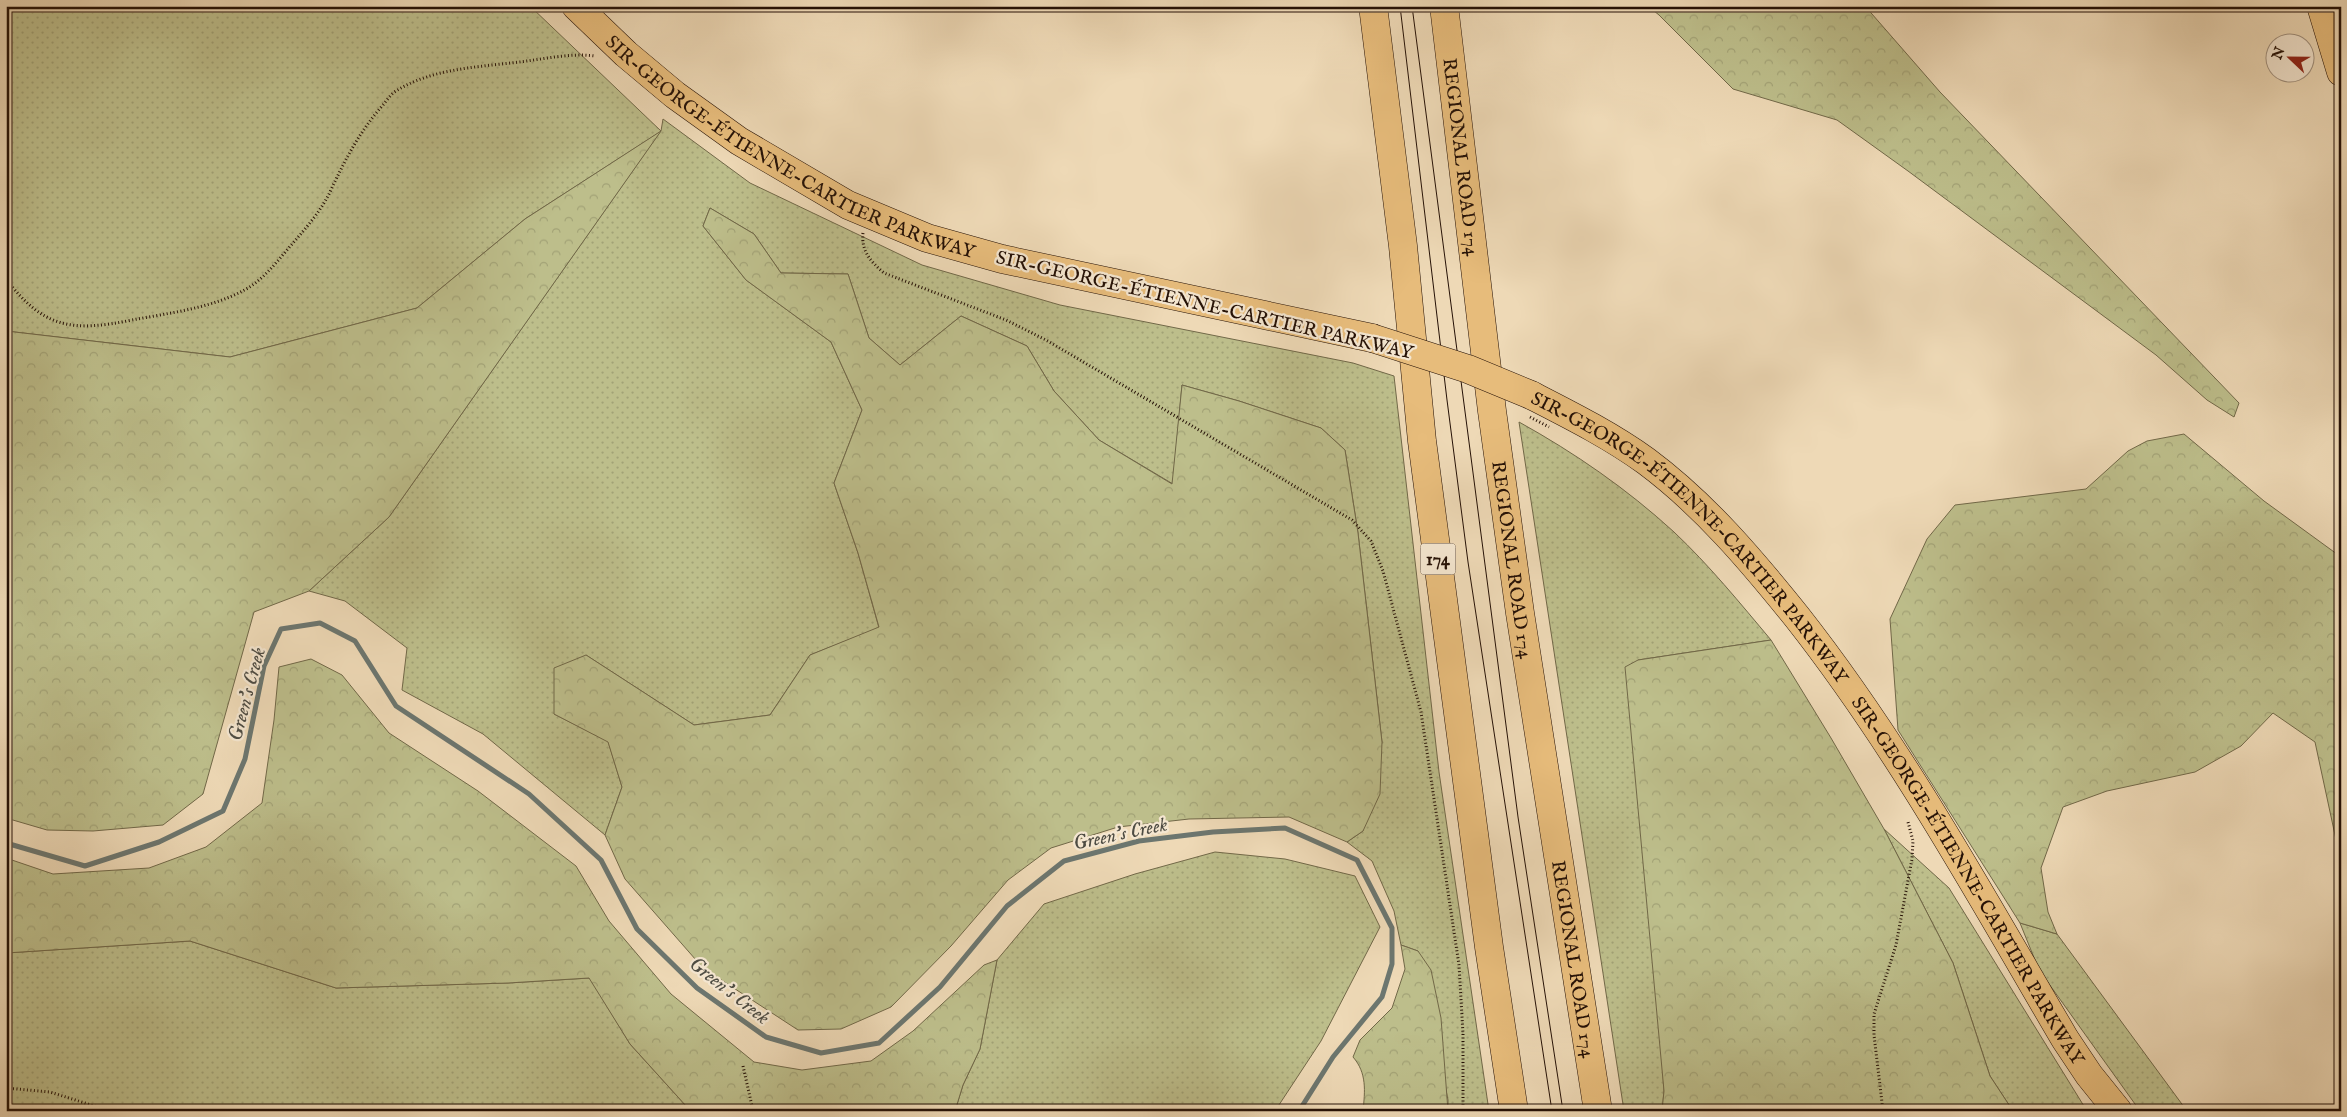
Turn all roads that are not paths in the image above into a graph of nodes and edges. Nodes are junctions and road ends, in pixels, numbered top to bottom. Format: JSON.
{"nodes":[{"id":1,"x":576,"y":6,"type":"edge"},
{"id":2,"x":1373,"y":6,"type":"edge"},
{"id":3,"x":1444,"y":6,"type":"edge"},
{"id":4,"x":2321,"y":6,"type":"edge"},
{"id":5,"x":2341,"y":72,"type":"edge"},
{"id":6,"x":1514,"y":1111,"type":"edge"},
{"id":7,"x":1598,"y":1111,"type":"edge"},
{"id":8,"x":2118,"y":1111,"type":"edge"}],
"edges":[{"from":1,"to":8,"type":"main road","name":"SIR-GEORGE-ÉTIENNE-CARTIER PARKWAY","bridge":true},
{"from":2,"to":6,"type":"main road","number":"174"},
{"from":3,"to":7,"type":"main road","name":"REGIONAL ROAD 174"},
{"from":4,"to":5,"type":"main road"}]}
